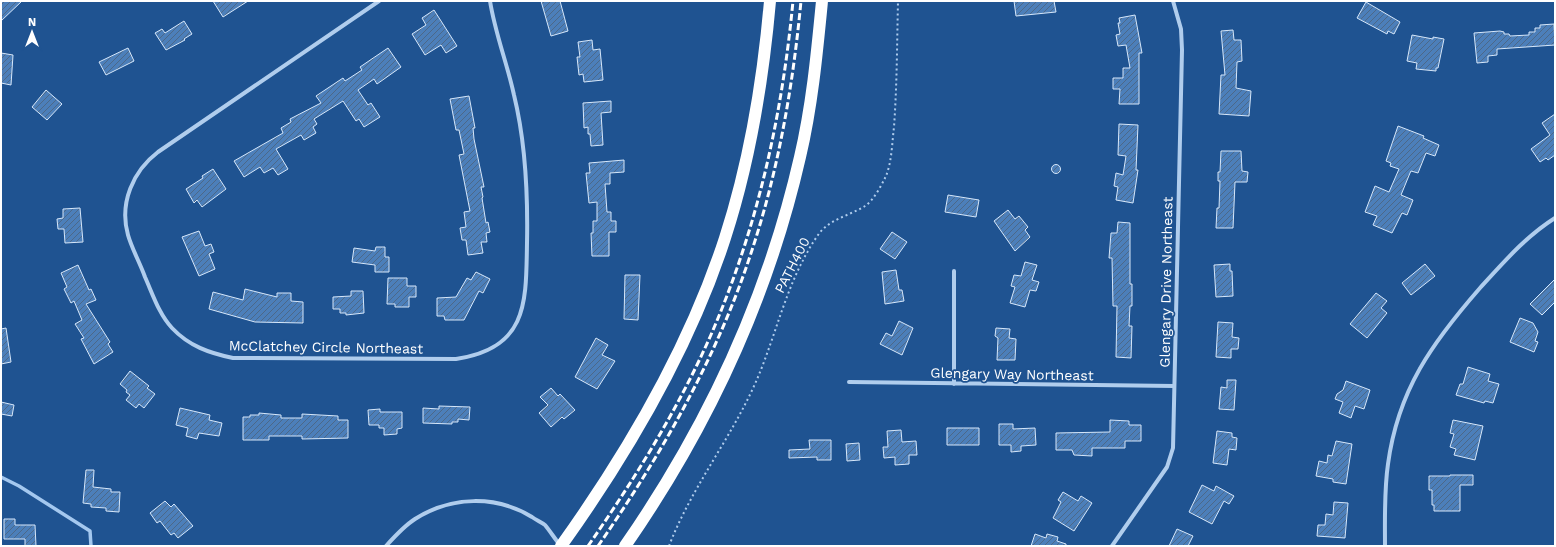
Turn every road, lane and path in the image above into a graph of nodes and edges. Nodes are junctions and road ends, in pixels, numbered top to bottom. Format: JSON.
{"nodes":[{"id":1,"x":379,"y":1,"type":"edge"},
{"id":2,"x":490,"y":1,"type":"edge"},
{"id":3,"x":770,"y":1,"type":"edge"},
{"id":4,"x":822,"y":1,"type":"edge"},
{"id":5,"x":898,"y":1,"type":"edge"},
{"id":6,"x":1173,"y":1,"type":"edge"},
{"id":7,"x":1555,"y":218,"type":"edge"},
{"id":8,"x":954,"y":271,"type":"dead end"},
{"id":9,"x":849,"y":382,"type":"dead end"},
{"id":10,"x":954,"y":384,"type":"junction"},
{"id":11,"x":1174,"y":386,"type":"junction"},
{"id":12,"x":386,"y":546,"type":"edge"},
{"id":13,"x":561,"y":546,"type":"edge"},
{"id":14,"x":625,"y":546,"type":"edge"},
{"id":15,"x":670,"y":546,"type":"edge"},
{"id":16,"x":1112,"y":546,"type":"edge"},
{"id":17,"x":1385,"y":546,"type":"edge"}],
"edges":[{"from":1,"to":2,"type":"street","name":"McClatchey Circle Northeast"},
{"from":3,"to":13,"type":"highway"},
{"from":4,"to":14,"type":"highway"},
{"from":5,"to":15,"type":"path","name":"PATH400"},
{"from":6,"to":11,"type":"street","name":"Glengary Drive Northeast"},
{"from":7,"to":17,"type":"street"},
{"from":8,"to":10,"type":"street"},
{"from":9,"to":10,"type":"street","name":"Glengary Way Northeast"},
{"from":10,"to":11,"type":"street","name":"Glengary Way Northeast"},
{"from":11,"to":16,"type":"street","name":"Glengary Drive Northeast"},
{"from":12,"to":13,"type":"street"}]}
